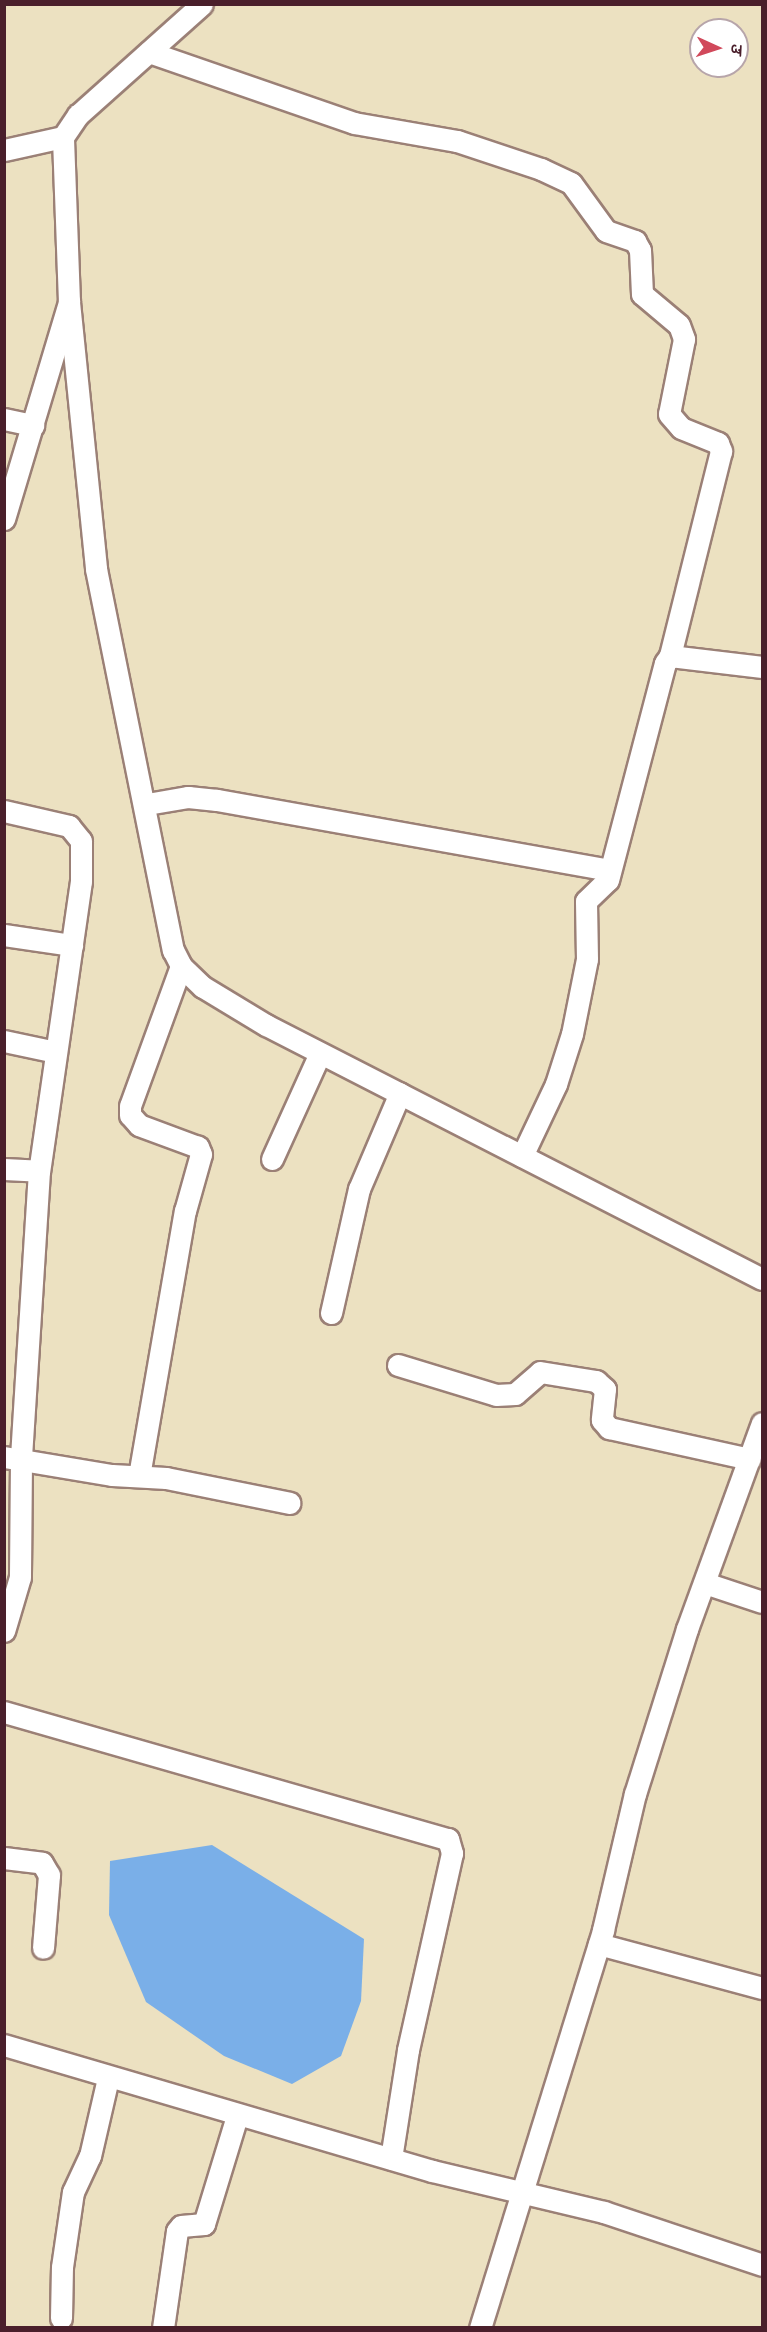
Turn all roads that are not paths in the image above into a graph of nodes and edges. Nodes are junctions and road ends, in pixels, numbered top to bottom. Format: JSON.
{"nodes":[{"id":1,"x":202,"y":4,"type":"edge"},
{"id":2,"x":149,"y":52,"type":"junction"},
{"id":3,"x":63,"y":137,"type":"junction"},
{"id":4,"x":4,"y":150,"type":"edge"},
{"id":5,"x":69,"y":302,"type":"junction"},
{"id":6,"x":4,"y":419,"type":"edge"},
{"id":7,"x":33,"y":425,"type":"junction"},
{"id":8,"x":6,"y":511,"type":"edge"},
{"id":9,"x":670,"y":656,"type":"junction"},
{"id":10,"x":762,"y":668,"type":"edge"},
{"id":11,"x":147,"y":804,"type":"junction"},
{"id":12,"x":4,"y":811,"type":"edge"},
{"id":13,"x":610,"y":870,"type":"junction"},
{"id":14,"x":4,"y":935,"type":"edge"},
{"id":15,"x":72,"y":945,"type":"junction"},
{"id":16,"x":181,"y":966,"type":"junction"},
{"id":17,"x":4,"y":1041,"type":"edge"},
{"id":18,"x":56,"y":1052,"type":"junction"},
{"id":19,"x":320,"y":1053,"type":"junction"},
{"id":20,"x":400,"y":1094,"type":"junction"},
{"id":21,"x":522,"y":1155,"type":"junction"},
{"id":22,"x":272,"y":1159,"type":"dead end"},
{"id":23,"x":4,"y":1168,"type":"edge"},
{"id":24,"x":39,"y":1171,"type":"junction"},
{"id":25,"x":762,"y":1279,"type":"edge"},
{"id":26,"x":331,"y":1313,"type":"dead end"},
{"id":27,"x":398,"y":1365,"type":"dead end"},
{"id":28,"x":762,"y":1423,"type":"edge"},
{"id":29,"x":13,"y":1459,"type":"edge"},
{"id":30,"x":750,"y":1459,"type":"junction"},
{"id":31,"x":139,"y":1476,"type":"junction"},
{"id":32,"x":290,"y":1503,"type":"dead end"},
{"id":33,"x":705,"y":1583,"type":"junction"},
{"id":34,"x":762,"y":1602,"type":"edge"},
{"id":35,"x":4,"y":1631,"type":"edge"},
{"id":36,"x":4,"y":1712,"type":"edge"},
{"id":37,"x":4,"y":1858,"type":"edge"},
{"id":38,"x":599,"y":1944,"type":"junction"},
{"id":39,"x":43,"y":1948,"type":"dead end"},
{"id":40,"x":762,"y":1988,"type":"edge"},
{"id":41,"x":4,"y":2045,"type":"edge"},
{"id":42,"x":108,"y":2078,"type":"junction"},
{"id":43,"x":237,"y":2116,"type":"junction"},
{"id":44,"x":391,"y":2160,"type":"junction"},
{"id":45,"x":523,"y":2192,"type":"junction"},
{"id":46,"x":762,"y":2265,"type":"edge"},
{"id":47,"x":61,"y":2318,"type":"dead end"},
{"id":48,"x":164,"y":2328,"type":"edge"},
{"id":49,"x":480,"y":2328,"type":"edge"}],
"edges":[{"from":1,"to":2,"type":"street"},
{"from":2,"to":3,"type":"street"},
{"from":2,"to":9,"type":"street"},
{"from":3,"to":4,"type":"street"},
{"from":3,"to":5,"type":"street"},
{"from":5,"to":7,"type":"street"},
{"from":5,"to":11,"type":"street"},
{"from":6,"to":7,"type":"street"},
{"from":7,"to":8,"type":"street"},
{"from":9,"to":10,"type":"street"},
{"from":9,"to":13,"type":"street"},
{"from":11,"to":13,"type":"street"},
{"from":11,"to":16,"type":"street"},
{"from":12,"to":15,"type":"street"},
{"from":13,"to":21,"type":"street"},
{"from":14,"to":15,"type":"street"},
{"from":15,"to":18,"type":"street"},
{"from":16,"to":19,"type":"street"},
{"from":16,"to":31,"type":"street"},
{"from":17,"to":18,"type":"street"},
{"from":18,"to":24,"type":"street"},
{"from":19,"to":20,"type":"street"},
{"from":19,"to":22,"type":"street"},
{"from":20,"to":21,"type":"street"},
{"from":20,"to":26,"type":"street"},
{"from":21,"to":25,"type":"street"},
{"from":23,"to":24,"type":"street"},
{"from":24,"to":29,"type":"street"},
{"from":27,"to":30,"type":"street"},
{"from":28,"to":30,"type":"street"},
{"from":29,"to":31,"type":"street"},
{"from":29,"to":35,"type":"street"},
{"from":30,"to":33,"type":"street"},
{"from":31,"to":32,"type":"street"},
{"from":33,"to":34,"type":"street"},
{"from":33,"to":38,"type":"street"},
{"from":36,"to":44,"type":"street"},
{"from":37,"to":39,"type":"street"},
{"from":38,"to":40,"type":"street"},
{"from":38,"to":45,"type":"street"},
{"from":41,"to":42,"type":"street"},
{"from":42,"to":43,"type":"street"},
{"from":42,"to":47,"type":"street"},
{"from":43,"to":44,"type":"street"},
{"from":43,"to":48,"type":"street"},
{"from":44,"to":45,"type":"street"},
{"from":45,"to":46,"type":"street"},
{"from":45,"to":49,"type":"street"}]}
